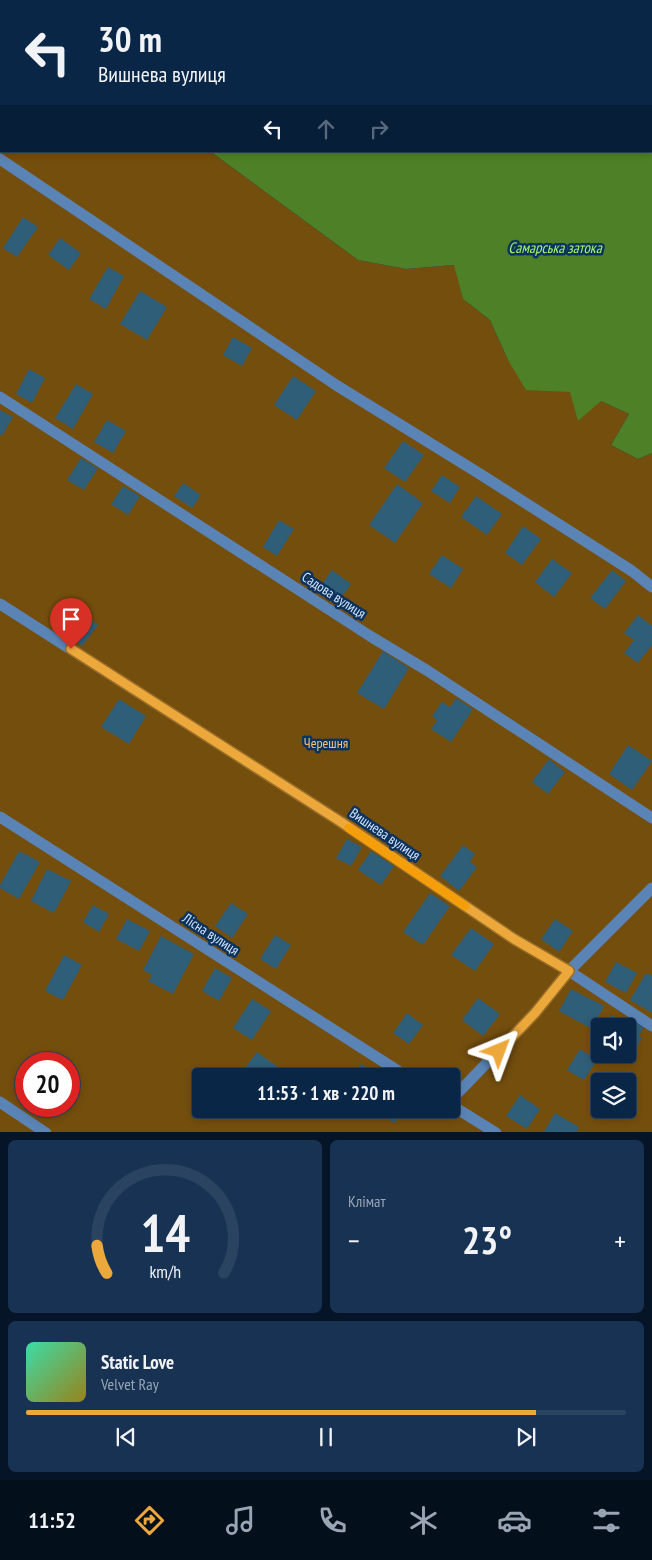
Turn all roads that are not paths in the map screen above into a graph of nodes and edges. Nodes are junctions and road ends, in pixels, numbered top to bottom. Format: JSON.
{"nodes":[{"id":1,"x":0,"y":159,"type":"edge"},
{"id":2,"x":0,"y":397,"type":"edge"},
{"id":3,"x":652,"y":587,"type":"edge"},
{"id":4,"x":0,"y":604,"type":"edge"},
{"id":5,"x":0,"y":817,"type":"edge"},
{"id":6,"x":652,"y":818,"type":"edge"},
{"id":7,"x":652,"y":888,"type":"edge"},
{"id":8,"x":569,"y":971,"type":"junction"},
{"id":9,"x":652,"y":1026,"type":"edge"},
{"id":10,"x":393,"y":1068,"type":"edge"},
{"id":11,"x":460,"y":1091,"type":"edge"},
{"id":12,"x":0,"y":1102,"type":"edge"},
{"id":13,"x":460,"y":1110,"type":"edge"},
{"id":14,"x":46,"y":1132,"type":"edge"},
{"id":15,"x":496,"y":1132,"type":"edge"}],
"edges":[{"from":1,"to":3,"type":"lane"},
{"from":2,"to":6,"type":"lane","name":"Садова вулиця"},
{"from":4,"to":8,"type":"lane","name":"Вишнева вулиця"},
{"from":5,"to":10,"type":"lane","name":"Лісна вулиця"},
{"from":7,"to":8,"type":"lane"},
{"from":8,"to":9,"type":"lane","name":"Вишнева вулиця"},
{"from":8,"to":11,"type":"lane"},
{"from":12,"to":14,"type":"lane"},
{"from":13,"to":15,"type":"lane"}]}
